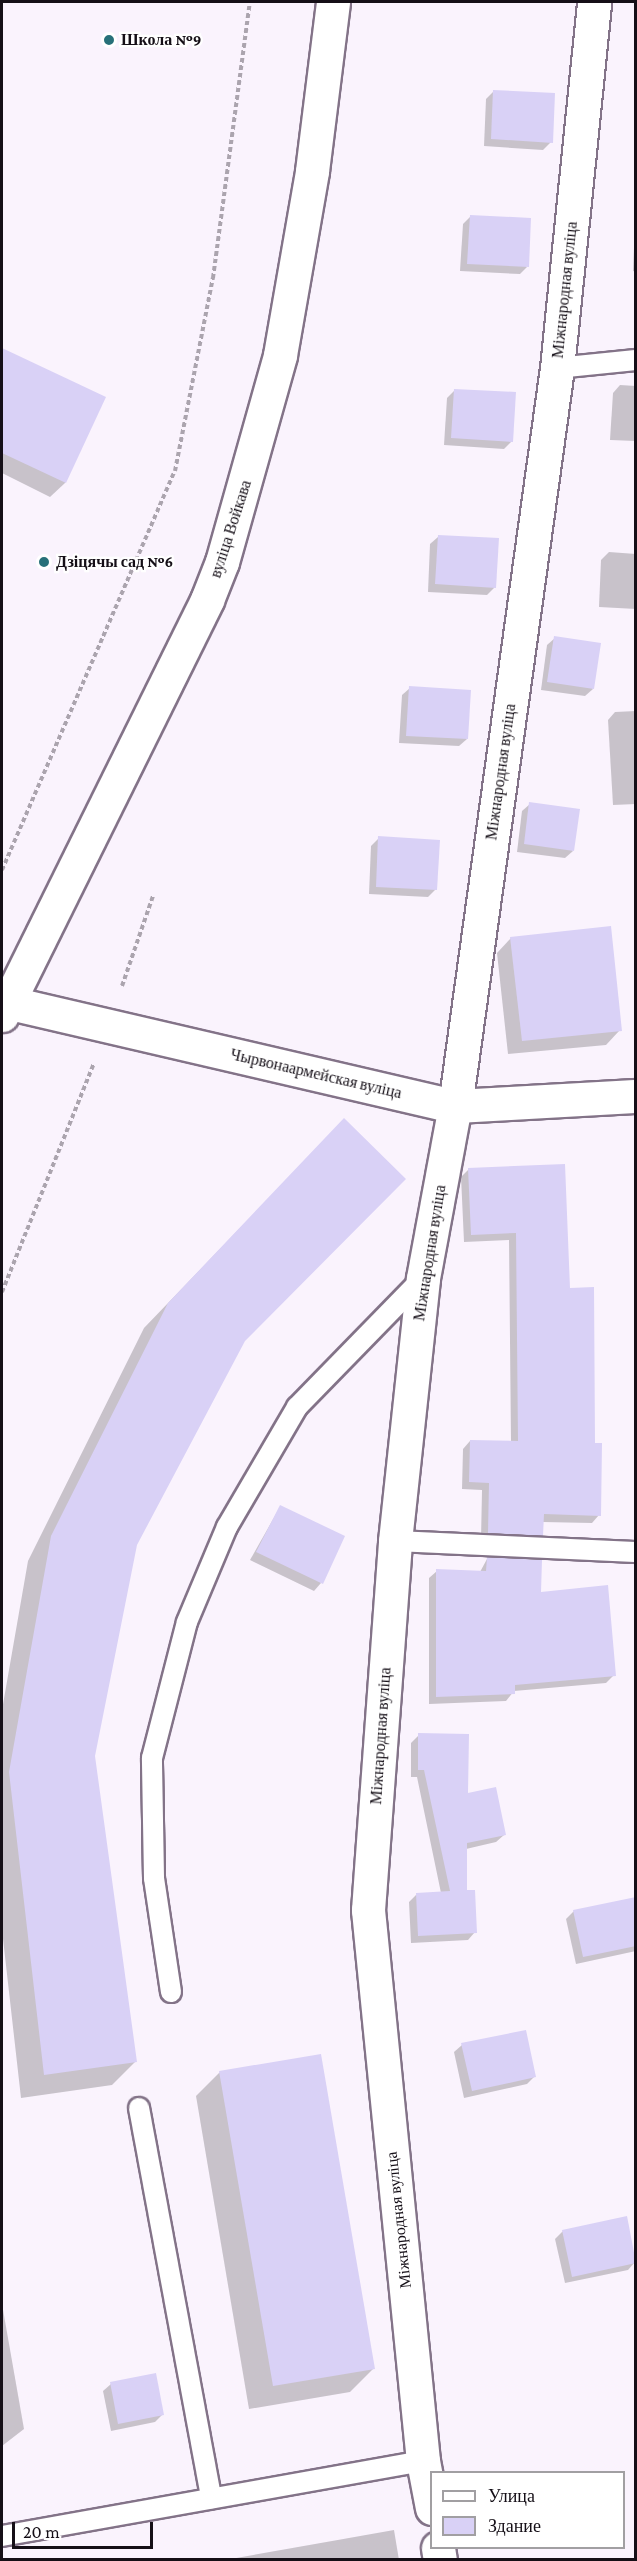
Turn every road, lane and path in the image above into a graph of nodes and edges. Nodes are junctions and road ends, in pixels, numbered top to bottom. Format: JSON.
{"nodes":[{"id":1,"x":250,"y":2,"type":"edge"},
{"id":2,"x":333,"y":2,"type":"edge"},
{"id":3,"x":594,"y":2,"type":"edge"},
{"id":4,"x":636,"y":360,"type":"edge"},
{"id":5,"x":557,"y":368,"type":"junction"},
{"id":6,"x":2,"y":870,"type":"edge"},
{"id":7,"x":153,"y":896,"type":"dead end"},
{"id":8,"x":3,"y":1007,"type":"edge"},
{"id":9,"x":108,"y":1028,"type":"junction"},
{"id":10,"x":636,"y":1096,"type":"edge"},
{"id":11,"x":455,"y":1106,"type":"junction"},
{"id":12,"x":423,"y":1278,"type":"junction"},
{"id":13,"x":2,"y":1292,"type":"edge"},
{"id":14,"x":395,"y":1541,"type":"junction"},
{"id":15,"x":636,"y":1552,"type":"edge"},
{"id":16,"x":171,"y":1992,"type":"dead end"},
{"id":17,"x":139,"y":2108,"type":"dead end"},
{"id":18,"x":423,"y":2461,"type":"junction"},
{"id":19,"x":211,"y":2498,"type":"junction"},
{"id":20,"x":430,"y":2498,"type":"edge"},
{"id":21,"x":2,"y":2536,"type":"edge"}],
"edges":[{"from":1,"to":6,"type":"path"},
{"from":2,"to":8,"type":"street","name":"вуліца Войкава"},
{"from":3,"to":5,"type":"street","name":"Міжнародная вуліца"},
{"from":4,"to":5,"type":"lane"},
{"from":5,"to":11,"type":"street","name":"Міжнародная вуліца"},
{"from":7,"to":9,"type":"path"},
{"from":8,"to":9,"type":"street","name":"Чырвонаармейская вуліца"},
{"from":9,"to":11,"type":"street","name":"Чырвонаармейская вуліца"},
{"from":9,"to":13,"type":"path"},
{"from":10,"to":11,"type":"street","name":"Чырвонаармейская вуліца"},
{"from":11,"to":12,"type":"street","name":"Міжнародная вуліца"},
{"from":12,"to":14,"type":"street","name":"Міжнародная вуліца"},
{"from":12,"to":16,"type":"lane"},
{"from":14,"to":15,"type":"lane"},
{"from":14,"to":18,"type":"street","name":"Міжнародная вуліца"},
{"from":17,"to":19,"type":"lane"},
{"from":18,"to":19,"type":"lane"},
{"from":18,"to":20,"type":"street","name":"Міжнародная вуліца"},
{"from":19,"to":21,"type":"lane"}]}
